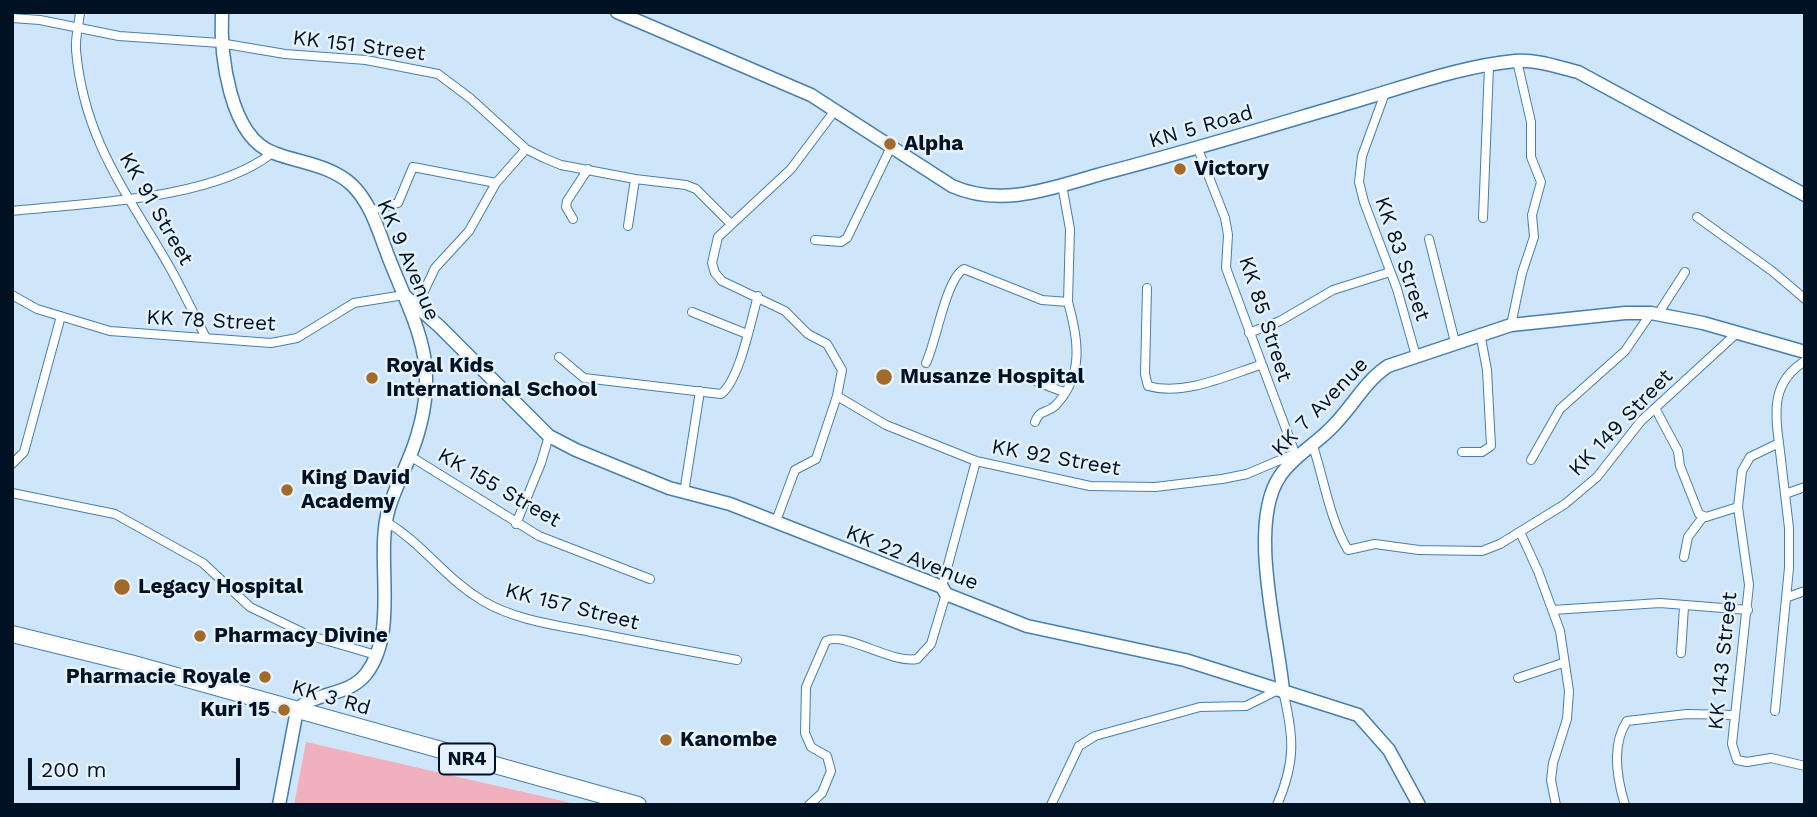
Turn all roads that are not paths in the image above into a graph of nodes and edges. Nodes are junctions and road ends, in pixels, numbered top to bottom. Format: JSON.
{"nodes":[{"id":1,"x":80,"y":12,"type":"edge"},
{"id":2,"x":222,"y":12,"type":"edge"},
{"id":3,"x":617,"y":12,"type":"edge"},
{"id":4,"x":12,"y":18,"type":"edge"},
{"id":5,"x":78,"y":28,"type":"junction"},
{"id":6,"x":220,"y":43,"type":"junction"},
{"id":7,"x":1517,"y":61,"type":"junction"},
{"id":8,"x":1489,"y":66,"type":"junction"},
{"id":9,"x":1385,"y":93,"type":"junction"},
{"id":10,"x":836,"y":109,"type":"junction"},
{"id":11,"x":892,"y":145,"type":"junction"},
{"id":12,"x":526,"y":149,"type":"junction"},
{"id":13,"x":1198,"y":149,"type":"junction"},
{"id":14,"x":272,"y":153,"type":"junction"},
{"id":15,"x":588,"y":169,"type":"junction"},
{"id":16,"x":635,"y":179,"type":"junction"},
{"id":17,"x":496,"y":183,"type":"junction"},
{"id":18,"x":1062,"y":185,"type":"junction"},
{"id":19,"x":1805,"y":195,"type":"edge"},
{"id":20,"x":126,"y":198,"type":"junction"},
{"id":21,"x":12,"y":211,"type":"edge"},
{"id":22,"x":369,"y":211,"type":"junction"},
{"id":23,"x":1483,"y":218,"type":"dead end"},
{"id":24,"x":1697,"y":218,"type":"dead end"},
{"id":25,"x":573,"y":219,"type":"dead end"},
{"id":26,"x":730,"y":223,"type":"junction"},
{"id":27,"x":628,"y":226,"type":"dead end"},
{"id":28,"x":1429,"y":239,"type":"dead end"},
{"id":29,"x":815,"y":240,"type":"dead end"},
{"id":30,"x":1391,"y":272,"type":"junction"},
{"id":31,"x":1685,"y":272,"type":"dead end"},
{"id":32,"x":1147,"y":288,"type":"dead end"},
{"id":33,"x":12,"y":295,"type":"edge"},
{"id":34,"x":404,"y":295,"type":"junction"},
{"id":35,"x":758,"y":296,"type":"junction"},
{"id":36,"x":1805,"y":299,"type":"edge"},
{"id":37,"x":1068,"y":302,"type":"junction"},
{"id":38,"x":417,"y":306,"type":"junction"},
{"id":39,"x":692,"y":312,"type":"dead end"},
{"id":40,"x":1655,"y":313,"type":"junction"},
{"id":41,"x":61,"y":316,"type":"junction"},
{"id":42,"x":1511,"y":325,"type":"junction"},
{"id":43,"x":1738,"y":332,"type":"junction"},
{"id":44,"x":1249,"y":333,"type":"junction"},
{"id":45,"x":1480,"y":333,"type":"junction"},
{"id":46,"x":747,"y":334,"type":"junction"},
{"id":47,"x":206,"y":338,"type":"junction"},
{"id":48,"x":1455,"y":342,"type":"junction"},
{"id":49,"x":1805,"y":352,"type":"edge"},
{"id":50,"x":1416,"y":356,"type":"junction"},
{"id":51,"x":559,"y":357,"type":"dead end"},
{"id":52,"x":1805,"y":360,"type":"edge"},
{"id":53,"x":926,"y":363,"type":"dead end"},
{"id":54,"x":1260,"y":365,"type":"junction"},
{"id":55,"x":1037,"y":382,"type":"dead end"},
{"id":56,"x":700,"y":391,"type":"junction"},
{"id":57,"x":1064,"y":392,"type":"junction"},
{"id":58,"x":837,"y":396,"type":"junction"},
{"id":59,"x":1655,"y":408,"type":"junction"},
{"id":60,"x":1035,"y":422,"type":"dead end"},
{"id":61,"x":549,"y":436,"type":"junction"},
{"id":62,"x":1779,"y":443,"type":"junction"},
{"id":63,"x":1313,"y":446,"type":"junction"},
{"id":64,"x":1462,"y":452,"type":"dead end"},
{"id":65,"x":410,"y":456,"type":"junction"},
{"id":66,"x":1296,"y":456,"type":"junction"},
{"id":67,"x":1531,"y":460,"type":"dead end"},
{"id":68,"x":976,"y":461,"type":"junction"},
{"id":69,"x":12,"y":464,"type":"edge"},
{"id":70,"x":1805,"y":487,"type":"edge"},
{"id":71,"x":684,"y":492,"type":"junction"},
{"id":72,"x":12,"y":493,"type":"edge"},
{"id":73,"x":1785,"y":494,"type":"junction"},
{"id":74,"x":1738,"y":507,"type":"junction"},
{"id":75,"x":1703,"y":517,"type":"junction"},
{"id":76,"x":385,"y":521,"type":"junction"},
{"id":77,"x":776,"y":521,"type":"junction"},
{"id":78,"x":516,"y":524,"type":"junction"},
{"id":79,"x":1520,"y":531,"type":"junction"},
{"id":80,"x":1684,"y":556,"type":"dead end"},
{"id":81,"x":650,"y":579,"type":"dead end"},
{"id":82,"x":944,"y":590,"type":"junction"},
{"id":83,"x":1805,"y":591,"type":"edge"},
{"id":84,"x":1788,"y":597,"type":"junction"},
{"id":85,"x":1684,"y":607,"type":"junction"},
{"id":86,"x":1553,"y":610,"type":"junction"},
{"id":87,"x":1748,"y":610,"type":"junction"},
{"id":88,"x":12,"y":634,"type":"edge"},
{"id":89,"x":1681,"y":653,"type":"dead end"},
{"id":90,"x":376,"y":655,"type":"junction"},
{"id":91,"x":737,"y":660,"type":"dead end"},
{"id":92,"x":1563,"y":663,"type":"junction"},
{"id":93,"x":1518,"y":678,"type":"dead end"},
{"id":94,"x":1281,"y":691,"type":"junction"},
{"id":95,"x":297,"y":710,"type":"junction"},
{"id":96,"x":1775,"y":710,"type":"dead end"},
{"id":97,"x":1733,"y":715,"type":"junction"},
{"id":98,"x":1805,"y":766,"type":"edge"},
{"id":99,"x":279,"y":805,"type":"edge"},
{"id":100,"x":638,"y":805,"type":"edge"},
{"id":101,"x":809,"y":805,"type":"edge"},
{"id":102,"x":1051,"y":805,"type":"edge"},
{"id":103,"x":1277,"y":805,"type":"edge"},
{"id":104,"x":1419,"y":805,"type":"edge"},
{"id":105,"x":1556,"y":805,"type":"edge"},
{"id":106,"x":1625,"y":805,"type":"edge"}],
"edges":[{"from":1,"to":5,"type":"street","name":"KK 91 Street"},
{"from":2,"to":6,"type":"main road","name":"KK 9 Avenue"},
{"from":3,"to":10,"type":"main road","name":"KN 5 Road"},
{"from":4,"to":5,"type":"street","name":"KK 151 Street"},
{"from":5,"to":6,"type":"street","name":"KK 151 Street"},
{"from":5,"to":20,"type":"street","name":"KK 91 Street"},
{"from":6,"to":12,"type":"street","name":"KK 151 Street"},
{"from":6,"to":14,"type":"main road","name":"KK 9 Avenue"},
{"from":7,"to":8,"type":"main road","name":"KN 5 Road"},
{"from":7,"to":19,"type":"main road","name":"KN 5 Road"},
{"from":7,"to":42,"type":"street"},
{"from":8,"to":9,"type":"main road","name":"KN 5 Road"},
{"from":8,"to":23,"type":"street"},
{"from":9,"to":13,"type":"main road","name":"KN 5 Road"},
{"from":9,"to":30,"type":"street","name":"KK 83 Street"},
{"from":10,"to":11,"type":"main road","name":"KN 5 Road"},
{"from":10,"to":26,"type":"street"},
{"from":11,"to":18,"type":"main road","name":"KN 5 Road"},
{"from":11,"to":29,"type":"street"},
{"from":12,"to":15,"type":"street","name":"KK 151 Street"},
{"from":12,"to":17,"type":"street"},
{"from":13,"to":18,"type":"main road","name":"KN 5 Road"},
{"from":13,"to":44,"type":"street","name":"KK 85 Street"},
{"from":14,"to":20,"type":"street"},
{"from":14,"to":22,"type":"main road","name":"KK 9 Avenue"},
{"from":15,"to":16,"type":"street","name":"KK 151 Street"},
{"from":15,"to":25,"type":"street"},
{"from":16,"to":26,"type":"street","name":"KK 151 Street"},
{"from":16,"to":27,"type":"street"},
{"from":17,"to":22,"type":"street"},
{"from":17,"to":38,"type":"street"},
{"from":18,"to":37,"type":"street"},
{"from":20,"to":21,"type":"street"},
{"from":20,"to":47,"type":"street","name":"KK 91 Street"},
{"from":22,"to":34,"type":"main road","name":"KK 9 Avenue"},
{"from":24,"to":36,"type":"street"},
{"from":26,"to":35,"type":"street"},
{"from":28,"to":48,"type":"street"},
{"from":30,"to":44,"type":"street"},
{"from":30,"to":50,"type":"street","name":"KK 83 Street"},
{"from":31,"to":40,"type":"street"},
{"from":32,"to":54,"type":"street"},
{"from":33,"to":41,"type":"street","name":"KK 78 Street"},
{"from":34,"to":38,"type":"main road","name":"KK 22 Avenue"},
{"from":34,"to":47,"type":"street","name":"KK 78 Street"},
{"from":34,"to":65,"type":"main road","name":"KK 9 Avenue"},
{"from":35,"to":46,"type":"street"},
{"from":35,"to":58,"type":"street"},
{"from":37,"to":53,"type":"street"},
{"from":37,"to":57,"type":"street"},
{"from":38,"to":61,"type":"main road","name":"KK 22 Avenue"},
{"from":39,"to":46,"type":"street"},
{"from":40,"to":42,"type":"main road","name":"KK 7 Avenue"},
{"from":40,"to":43,"type":"main road","name":"KK 7 Avenue"},
{"from":40,"to":67,"type":"street"},
{"from":41,"to":47,"type":"street","name":"KK 78 Street"},
{"from":41,"to":69,"type":"street"},
{"from":42,"to":45,"type":"main road","name":"KK 7 Avenue"},
{"from":43,"to":49,"type":"main road","name":"KK 7 Avenue"},
{"from":43,"to":59,"type":"street","name":"KK 149 Street"},
{"from":44,"to":54,"type":"street","name":"KK 85 Street"},
{"from":45,"to":48,"type":"main road","name":"KK 7 Avenue"},
{"from":45,"to":64,"type":"street"},
{"from":46,"to":56,"type":"street"},
{"from":48,"to":50,"type":"main road","name":"KK 7 Avenue"},
{"from":50,"to":63,"type":"main road","name":"KK 7 Avenue"},
{"from":51,"to":56,"type":"street"},
{"from":52,"to":62,"type":"street"},
{"from":54,"to":66,"type":"street","name":"KK 85 Street"},
{"from":55,"to":57,"type":"street"},
{"from":56,"to":71,"type":"street"},
{"from":57,"to":60,"type":"street"},
{"from":58,"to":68,"type":"street","name":"KK 92 Street"},
{"from":58,"to":77,"type":"street"},
{"from":59,"to":75,"type":"street"},
{"from":59,"to":79,"type":"street","name":"KK 149 Street"},
{"from":61,"to":71,"type":"main road","name":"KK 22 Avenue"},
{"from":61,"to":78,"type":"street"},
{"from":62,"to":73,"type":"street"},
{"from":62,"to":74,"type":"street","name":"KK 143 Street"},
{"from":63,"to":66,"type":"main road","name":"KK 7 Avenue"},
{"from":63,"to":79,"type":"street","name":"KK 149 Street"},
{"from":65,"to":76,"type":"main road","name":"KK 9 Avenue"},
{"from":65,"to":78,"type":"street","name":"KK 155 Street"},
{"from":66,"to":68,"type":"street","name":"KK 92 Street"},
{"from":66,"to":94,"type":"main road","name":"KK 7 Avenue"},
{"from":68,"to":82,"type":"street","name":"KK 92 Street"},
{"from":70,"to":73,"type":"street"},
{"from":71,"to":77,"type":"main road","name":"KK 22 Avenue"},
{"from":72,"to":90,"type":"street"},
{"from":73,"to":84,"type":"street"},
{"from":74,"to":75,"type":"street"},
{"from":74,"to":87,"type":"street","name":"KK 143 Street"},
{"from":75,"to":80,"type":"street"},
{"from":76,"to":90,"type":"main road","name":"KK 9 Avenue"},
{"from":76,"to":91,"type":"street","name":"KK 157 Street"},
{"from":77,"to":82,"type":"main road","name":"KK 22 Avenue"},
{"from":78,"to":81,"type":"street","name":"KK 155 Street"},
{"from":79,"to":86,"type":"street"},
{"from":82,"to":94,"type":"main road","name":"KK 22 Avenue"},
{"from":82,"to":101,"type":"street","name":"KK 92 Street"},
{"from":83,"to":84,"type":"street"},
{"from":84,"to":96,"type":"street"},
{"from":85,"to":86,"type":"street"},
{"from":85,"to":87,"type":"street"},
{"from":85,"to":89,"type":"street"},
{"from":86,"to":92,"type":"street"},
{"from":87,"to":97,"type":"street","name":"KK 143 Street"},
{"from":88,"to":95,"type":"highway","name":"KK 3 Rd","number":"NR4"},
{"from":90,"to":95,"type":"main road","name":"KK 9 Avenue"},
{"from":92,"to":93,"type":"street"},
{"from":92,"to":105,"type":"street"},
{"from":94,"to":102,"type":"street"},
{"from":94,"to":103,"type":"street"},
{"from":94,"to":104,"type":"main road","name":"KK 22 Avenue"},
{"from":95,"to":99,"type":"main road"},
{"from":95,"to":100,"type":"highway","name":"KK 3 Rd","number":"NR4"},
{"from":97,"to":98,"type":"street","name":"KK 143 Street"},
{"from":97,"to":106,"type":"street"}]}
